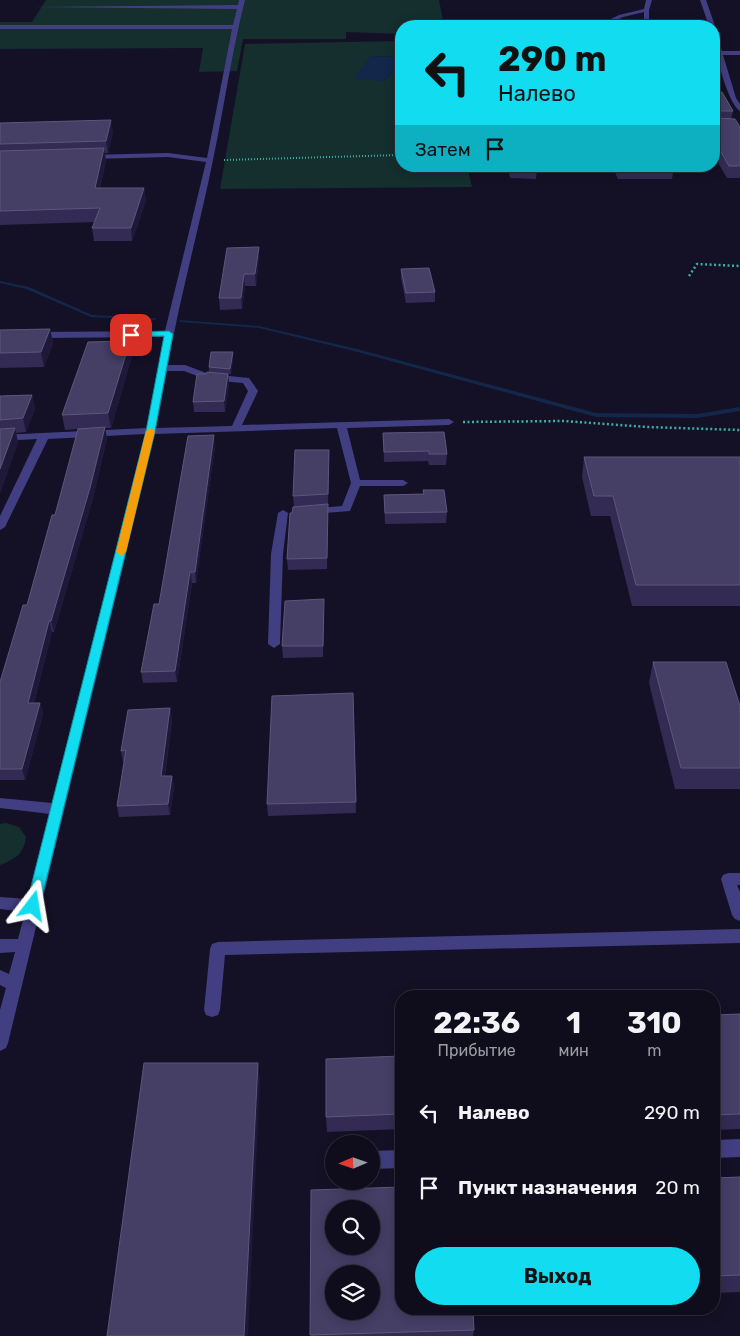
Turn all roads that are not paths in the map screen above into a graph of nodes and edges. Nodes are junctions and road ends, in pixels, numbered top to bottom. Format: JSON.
{"nodes":[{"id":1,"x":649,"y":0,"type":"edge"},
{"id":2,"x":703,"y":0,"type":"edge"},
{"id":3,"x":242,"y":4,"type":"edge"},
{"id":4,"x":36,"y":7,"type":"dead end"},
{"id":5,"x":646,"y":10,"type":"junction"},
{"id":6,"x":613,"y":20,"type":"edge"},
{"id":7,"x":647,"y":20,"type":"edge"},
{"id":8,"x":710,"y":20,"type":"edge"},
{"id":9,"x":0,"y":27,"type":"edge"},
{"id":10,"x":236,"y":27,"type":"junction"},
{"id":11,"x":720,"y":53,"type":"joint"},
{"id":12,"x":740,"y":53,"type":"edge"},
{"id":13,"x":740,"y":109,"type":"edge"},
{"id":14,"x":79,"y":158,"type":"edge"},
{"id":15,"x":210,"y":160,"type":"junction"},
{"id":16,"x":169,"y":334,"type":"junction"},
{"id":17,"x":29,"y":335,"type":"edge"},
{"id":18,"x":162,"y":368,"type":"junction"},
{"id":19,"x":449,"y":422,"type":"road end"},
{"id":20,"x":341,"y":425,"type":"junction"},
{"id":21,"x":236,"y":428,"type":"junction"},
{"id":22,"x":151,"y":431,"type":"junction"},
{"id":23,"x":44,"y":436,"type":"junction"},
{"id":24,"x":0,"y":438,"type":"edge"},
{"id":25,"x":356,"y":483,"type":"junction"},
{"id":26,"x":403,"y":483,"type":"dead end"},
{"id":27,"x":0,"y":527,"type":"edge"},
{"id":28,"x":274,"y":644,"type":"dead end"},
{"id":29,"x":4,"y":805,"type":"edge"},
{"id":30,"x":57,"y":809,"type":"junction"},
{"id":31,"x":740,"y":878,"type":"edge"},
{"id":32,"x":0,"y":903,"type":"edge"},
{"id":33,"x":33,"y":906,"type":"junction"},
{"id":34,"x":740,"y":915,"type":"edge"},
{"id":35,"x":740,"y":936,"type":"edge"},
{"id":36,"x":0,"y":946,"type":"edge"},
{"id":37,"x":24,"y":946,"type":"junction"},
{"id":38,"x":7,"y":980,"type":"edge"},
{"id":39,"x":212,"y":1010,"type":"dead end"},
{"id":40,"x":0,"y":1043,"type":"edge"},
{"id":41,"x":740,"y":1148,"type":"edge"},
{"id":42,"x":720,"y":1149,"type":"edge"},
{"id":43,"x":395,"y":1159,"type":"edge"},
{"id":44,"x":380,"y":1160,"type":"edge"}],
"edges":[{"from":1,"to":5,"type":"street"},
{"from":2,"to":8,"type":"street"},
{"from":3,"to":4,"type":"street"},
{"from":3,"to":10,"type":"street"},
{"from":5,"to":6,"type":"street"},
{"from":5,"to":7,"type":"street"},
{"from":9,"to":10,"type":"street"},
{"from":10,"to":15,"type":"street"},
{"from":11,"to":12,"type":"street"},
{"from":11,"to":13,"type":"street"},
{"from":14,"to":15,"type":"street"},
{"from":15,"to":16,"type":"street"},
{"from":16,"to":17,"type":"street"},
{"from":16,"to":18,"type":"street"},
{"from":18,"to":21,"type":"street"},
{"from":18,"to":22,"type":"street"},
{"from":19,"to":20,"type":"street"},
{"from":20,"to":21,"type":"street"},
{"from":20,"to":25,"type":"street"},
{"from":21,"to":22,"type":"street"},
{"from":22,"to":23,"type":"street"},
{"from":22,"to":30,"type":"street"},
{"from":23,"to":24,"type":"street"},
{"from":23,"to":27,"type":"street"},
{"from":25,"to":26,"type":"street"},
{"from":25,"to":28,"type":"street"},
{"from":29,"to":30,"type":"street"},
{"from":30,"to":33,"type":"street"},
{"from":31,"to":34,"type":"street"},
{"from":32,"to":33,"type":"street"},
{"from":33,"to":37,"type":"street"},
{"from":35,"to":39,"type":"street"},
{"from":36,"to":37,"type":"street"},
{"from":37,"to":38,"type":"street"},
{"from":38,"to":40,"type":"street"},
{"from":41,"to":42,"type":"street"},
{"from":43,"to":44,"type":"street"}]}
